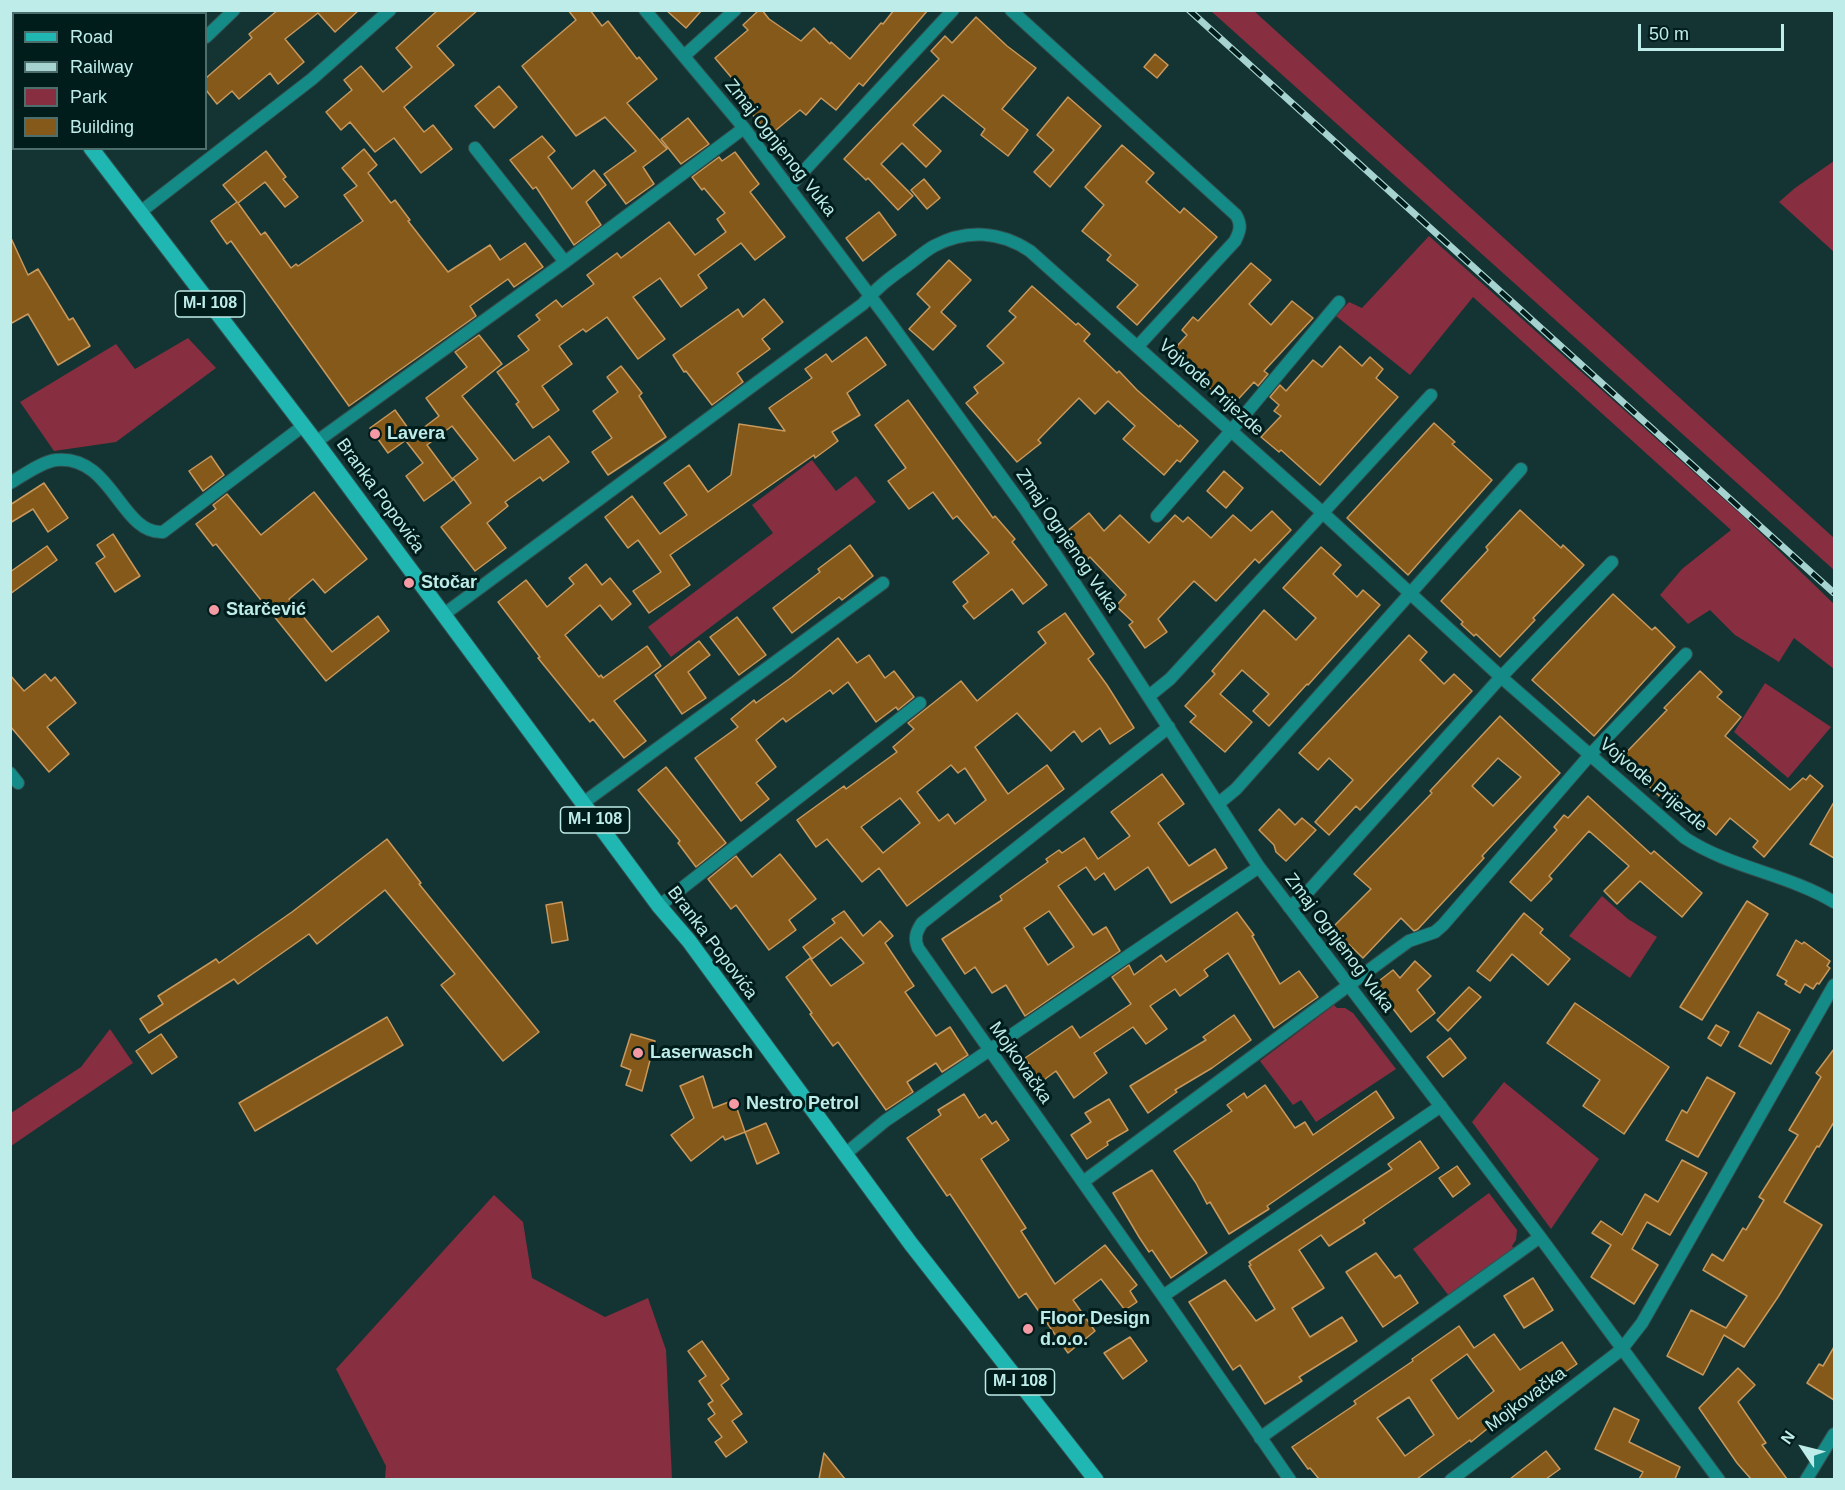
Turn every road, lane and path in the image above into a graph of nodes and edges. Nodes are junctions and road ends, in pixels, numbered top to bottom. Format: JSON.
{"nodes":[{"id":1,"x":234,"y":10,"type":"edge"},
{"id":2,"x":390,"y":10,"type":"edge"},
{"id":3,"x":645,"y":10,"type":"edge"},
{"id":4,"x":735,"y":10,"type":"edge"},
{"id":5,"x":953,"y":10,"type":"edge"},
{"id":6,"x":1011,"y":10,"type":"edge"},
{"id":7,"x":207,"y":35,"type":"edge"},
{"id":8,"x":684,"y":56,"type":"junction"},
{"id":9,"x":744,"y":128,"type":"junction"},
{"id":10,"x":476,"y":148,"type":"dead end"},
{"id":11,"x":92,"y":150,"type":"edge"},
{"id":12,"x":789,"y":187,"type":"junction"},
{"id":13,"x":139,"y":213,"type":"junction"},
{"id":14,"x":566,"y":262,"type":"junction"},
{"id":15,"x":870,"y":295,"type":"junction"},
{"id":16,"x":1339,"y":302,"type":"dead end"},
{"id":17,"x":1138,"y":346,"type":"junction"},
{"id":18,"x":1431,"y":395,"type":"dead end"},
{"id":19,"x":303,"y":426,"type":"junction"},
{"id":20,"x":1231,"y":431,"type":"junction"},
{"id":21,"x":316,"y":442,"type":"junction"},
{"id":22,"x":1521,"y":469,"type":"dead end"},
{"id":23,"x":10,"y":483,"type":"edge"},
{"id":24,"x":1323,"y":513,"type":"junction"},
{"id":25,"x":1156,"y":516,"type":"dead end"},
{"id":26,"x":1612,"y":562,"type":"dead end"},
{"id":27,"x":883,"y":583,"type":"dead end"},
{"id":28,"x":1410,"y":591,"type":"junction"},
{"id":29,"x":443,"y":615,"type":"junction"},
{"id":30,"x":1686,"y":654,"type":"dead end"},
{"id":31,"x":1501,"y":677,"type":"junction"},
{"id":32,"x":1149,"y":696,"type":"junction"},
{"id":33,"x":920,"y":703,"type":"dead end"},
{"id":34,"x":1169,"y":727,"type":"junction"},
{"id":35,"x":1590,"y":755,"type":"junction"},
{"id":36,"x":583,"y":803,"type":"junction"},
{"id":37,"x":1218,"y":803,"type":"junction"},
{"id":38,"x":1259,"y":867,"type":"junction"},
{"id":39,"x":1834,"y":902,"type":"edge"},
{"id":40,"x":659,"y":906,"type":"junction"},
{"id":41,"x":1289,"y":907,"type":"junction"},
{"id":42,"x":1834,"y":985,"type":"edge"},
{"id":43,"x":1349,"y":987,"type":"junction"},
{"id":44,"x":990,"y":1051,"type":"junction"},
{"id":45,"x":1441,"y":1106,"type":"junction"},
{"id":46,"x":844,"y":1155,"type":"junction"},
{"id":47,"x":1083,"y":1182,"type":"junction"},
{"id":48,"x":1540,"y":1237,"type":"junction"},
{"id":49,"x":1163,"y":1296,"type":"junction"},
{"id":50,"x":1621,"y":1350,"type":"junction"},
{"id":51,"x":1834,"y":1434,"type":"edge"},
{"id":52,"x":1260,"y":1438,"type":"junction"},
{"id":53,"x":1096,"y":1479,"type":"edge"},
{"id":54,"x":1290,"y":1479,"type":"edge"},
{"id":55,"x":1451,"y":1479,"type":"edge"},
{"id":56,"x":1719,"y":1479,"type":"edge"},
{"id":57,"x":1806,"y":1479,"type":"edge"}],
"edges":[{"from":1,"to":7,"type":"street"},
{"from":2,"to":13,"type":"street"},
{"from":3,"to":8,"type":"street","name":"Zmaj Ognjenog Vuka"},
{"from":4,"to":8,"type":"street"},
{"from":5,"to":12,"type":"street"},
{"from":6,"to":17,"type":"street"},
{"from":8,"to":9,"type":"street","name":"Zmaj Ognjenog Vuka"},
{"from":9,"to":12,"type":"street","name":"Zmaj Ognjenog Vuka"},
{"from":9,"to":14,"type":"street"},
{"from":10,"to":14,"type":"street"},
{"from":11,"to":13,"type":"main road","name":"Branka Popovića","number":"M-I 108"},
{"from":12,"to":15,"type":"street","name":"Zmaj Ognjenog Vuka"},
{"from":13,"to":19,"type":"main road","name":"Branka Popovića","number":"M-I 108"},
{"from":14,"to":21,"type":"street"},
{"from":15,"to":17,"type":"street","name":"Vojvode Prijezde"},
{"from":15,"to":29,"type":"street","name":"Vojvode Prijezde"},
{"from":15,"to":32,"type":"street","name":"Zmaj Ognjenog Vuka"},
{"from":16,"to":20,"type":"street"},
{"from":17,"to":20,"type":"street","name":"Vojvode Prijezde"},
{"from":18,"to":24,"type":"street"},
{"from":19,"to":21,"type":"main road","name":"Branka Popovića","number":"M-I 108"},
{"from":19,"to":23,"type":"street"},
{"from":20,"to":24,"type":"street","name":"Vojvode Prijezde"},
{"from":20,"to":25,"type":"street"},
{"from":21,"to":29,"type":"main road","name":"Branka Popovića","number":"M-I 108"},
{"from":22,"to":28,"type":"street"},
{"from":24,"to":28,"type":"street","name":"Vojvode Prijezde"},
{"from":24,"to":32,"type":"street"},
{"from":26,"to":31,"type":"street"},
{"from":27,"to":36,"type":"street"},
{"from":28,"to":31,"type":"street","name":"Vojvode Prijezde"},
{"from":28,"to":37,"type":"street"},
{"from":29,"to":36,"type":"main road","name":"Branka Popovića","number":"M-I 108"},
{"from":30,"to":35,"type":"street"},
{"from":31,"to":35,"type":"street","name":"Vojvode Prijezde"},
{"from":31,"to":41,"type":"street"},
{"from":32,"to":34,"type":"street","name":"Zmaj Ognjenog Vuka"},
{"from":33,"to":40,"type":"street"},
{"from":34,"to":37,"type":"street","name":"Zmaj Ognjenog Vuka"},
{"from":34,"to":44,"type":"street","name":"Mojkovačka"},
{"from":35,"to":39,"type":"street","name":"Vojvode Prijezde"},
{"from":35,"to":43,"type":"street"},
{"from":36,"to":40,"type":"main road","name":"Branka Popovića","number":"M-I 108"},
{"from":37,"to":38,"type":"street","name":"Zmaj Ognjenog Vuka"},
{"from":38,"to":41,"type":"street","name":"Zmaj Ognjenog Vuka"},
{"from":38,"to":44,"type":"street"},
{"from":40,"to":46,"type":"main road","name":"Branka Popovića","number":"M-I 108"},
{"from":41,"to":43,"type":"street","name":"Zmaj Ognjenog Vuka"},
{"from":42,"to":50,"type":"street"},
{"from":43,"to":45,"type":"street","name":"Zmaj Ognjenog Vuka"},
{"from":43,"to":47,"type":"street"},
{"from":44,"to":46,"type":"street"},
{"from":44,"to":47,"type":"street","name":"Mojkovačka"},
{"from":45,"to":48,"type":"street","name":"Zmaj Ognjenog Vuka"},
{"from":45,"to":49,"type":"street"},
{"from":46,"to":53,"type":"main road","name":"Branka Popovića","number":"M-I 108"},
{"from":47,"to":49,"type":"street","name":"Mojkovačka"},
{"from":48,"to":50,"type":"street","name":"Zmaj Ognjenog Vuka"},
{"from":48,"to":52,"type":"street"},
{"from":49,"to":52,"type":"street","name":"Mojkovačka"},
{"from":50,"to":55,"type":"street","name":"Mojkovačka"},
{"from":50,"to":56,"type":"street","name":"Zmaj Ognjenog Vuka"},
{"from":51,"to":57,"type":"street"},
{"from":52,"to":54,"type":"street","name":"Mojkovačka"}]}
